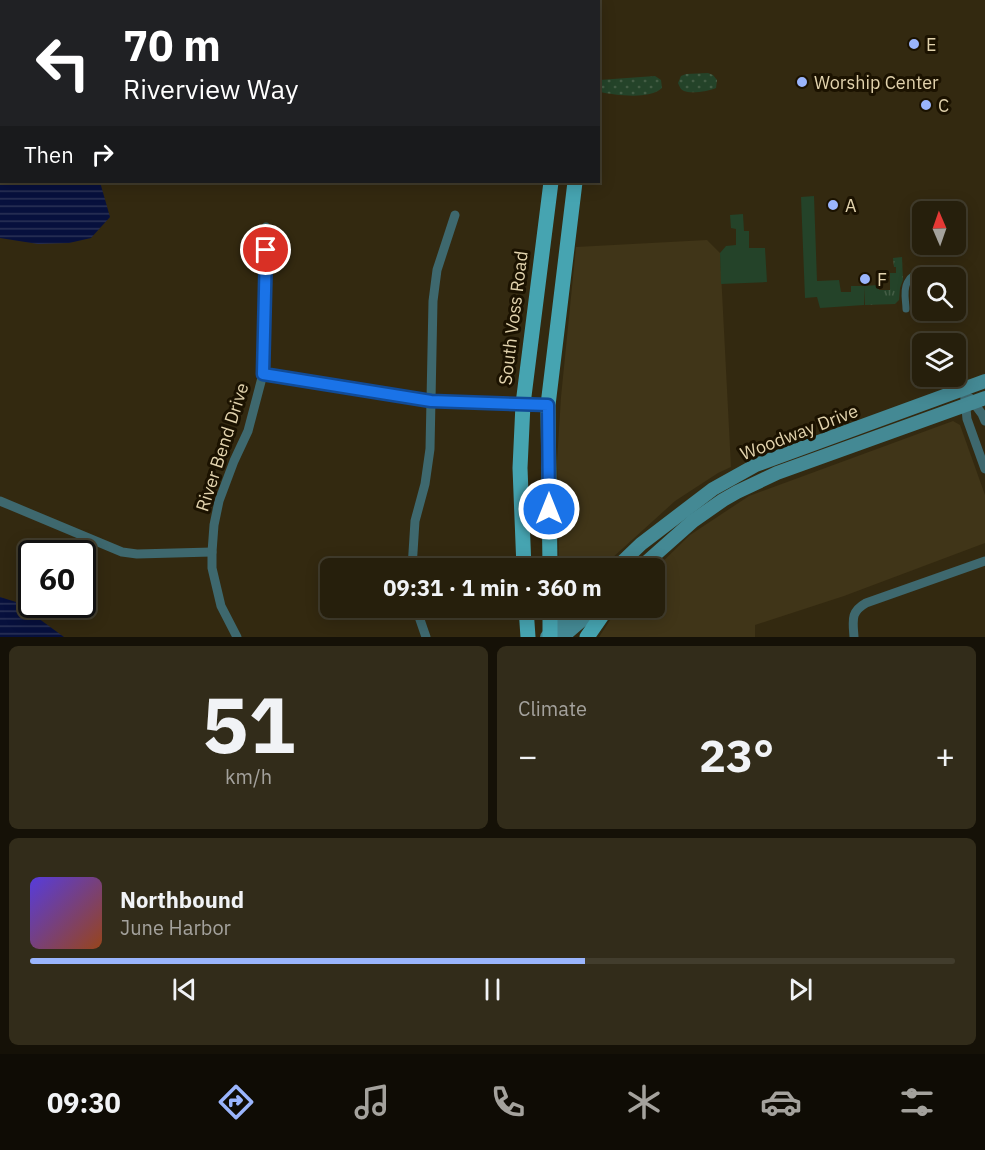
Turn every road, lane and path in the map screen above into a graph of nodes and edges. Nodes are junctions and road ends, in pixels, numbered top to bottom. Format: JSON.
{"nodes":[{"id":1,"x":551,"y":183,"type":"edge"},
{"id":2,"x":575,"y":183,"type":"edge"},
{"id":3,"x":455,"y":214,"type":"dead end"},
{"id":4,"x":266,"y":227,"type":"dead end"},
{"id":5,"x":544,"y":235,"type":"junction"},
{"id":6,"x":568,"y":238,"type":"junction"},
{"id":7,"x":912,"y":276,"type":"edge"},
{"id":8,"x":906,"y":309,"type":"dead end"},
{"id":9,"x":263,"y":374,"type":"junction"},
{"id":10,"x":985,"y":381,"type":"edge"},
{"id":11,"x":985,"y":388,"type":"edge"},
{"id":12,"x":972,"y":398,"type":"edge"},
{"id":13,"x":431,"y":401,"type":"junction"},
{"id":14,"x":522,"y":404,"type":"junction"},
{"id":15,"x":548,"y":405,"type":"junction"},
{"id":16,"x":985,"y":421,"type":"edge"},
{"id":17,"x":815,"y":443,"type":"junction"},
{"id":18,"x":822,"y":457,"type":"junction"},
{"id":19,"x":985,"y":469,"type":"edge"},
{"id":20,"x":713,"y":489,"type":"junction"},
{"id":21,"x":723,"y":500,"type":"junction"},
{"id":22,"x":0,"y":501,"type":"edge"},
{"id":23,"x":212,"y":552,"type":"junction"},
{"id":24,"x":413,"y":558,"type":"edge"},
{"id":25,"x":524,"y":558,"type":"edge"},
{"id":26,"x":550,"y":558,"type":"edge"},
{"id":27,"x":626,"y":558,"type":"edge"},
{"id":28,"x":651,"y":558,"type":"edge"},
{"id":29,"x":985,"y":561,"type":"edge"},
{"id":30,"x":419,"y":618,"type":"edge"},
{"id":31,"x":527,"y":618,"type":"edge"},
{"id":32,"x":551,"y":618,"type":"edge"},
{"id":33,"x":567,"y":618,"type":"edge"},
{"id":34,"x":580,"y":618,"type":"edge"},
{"id":35,"x":600,"y":618,"type":"edge"},
{"id":36,"x":552,"y":636,"type":"edge"},
{"id":37,"x":237,"y":637,"type":"edge"},
{"id":38,"x":426,"y":637,"type":"edge"},
{"id":39,"x":528,"y":637,"type":"edge"},
{"id":40,"x":587,"y":637,"type":"edge"},
{"id":41,"x":854,"y":637,"type":"edge"}],
"edges":[{"from":1,"to":5,"type":"main road","name":"South Voss Road"},
{"from":2,"to":6,"type":"main road"},
{"from":3,"to":13,"type":"street"},
{"from":4,"to":9,"type":"street","name":"River Bend Drive"},
{"from":5,"to":6,"type":"main road"},
{"from":5,"to":14,"type":"main road","name":"South Voss Road"},
{"from":6,"to":15,"type":"main road"},
{"from":7,"to":8,"type":"street"},
{"from":9,"to":13,"type":"street"},
{"from":9,"to":23,"type":"street","name":"River Bend Drive"},
{"from":10,"to":12,"type":"main road","name":"Woodway Drive"},
{"from":11,"to":12,"type":"main road"},
{"from":12,"to":16,"type":"street"},
{"from":12,"to":17,"type":"main road","name":"Woodway Drive"},
{"from":12,"to":18,"type":"main road","name":"Woodway Drive"},
{"from":12,"to":19,"type":"street"},
{"from":13,"to":14,"type":"street"},
{"from":13,"to":24,"type":"street"},
{"from":14,"to":15,"type":"street"},
{"from":14,"to":25,"type":"main road","name":"South Voss Road"},
{"from":15,"to":26,"type":"main road"},
{"from":17,"to":18,"type":"main road"},
{"from":17,"to":20,"type":"main road","name":"Woodway Drive"},
{"from":18,"to":21,"type":"main road","name":"Woodway Drive"},
{"from":20,"to":21,"type":"main road"},
{"from":20,"to":27,"type":"main road","name":"Woodway Drive"},
{"from":21,"to":28,"type":"main road","name":"Woodway Drive"},
{"from":22,"to":23,"type":"street"},
{"from":23,"to":37,"type":"street","name":"River Bend Drive"},
{"from":29,"to":41,"type":"street"},
{"from":30,"to":38,"type":"street"},
{"from":31,"to":39,"type":"main road"},
{"from":32,"to":36,"type":"main road"},
{"from":33,"to":36,"type":"main road"},
{"from":34,"to":36,"type":"main road"},
{"from":35,"to":40,"type":"main road"}]}
